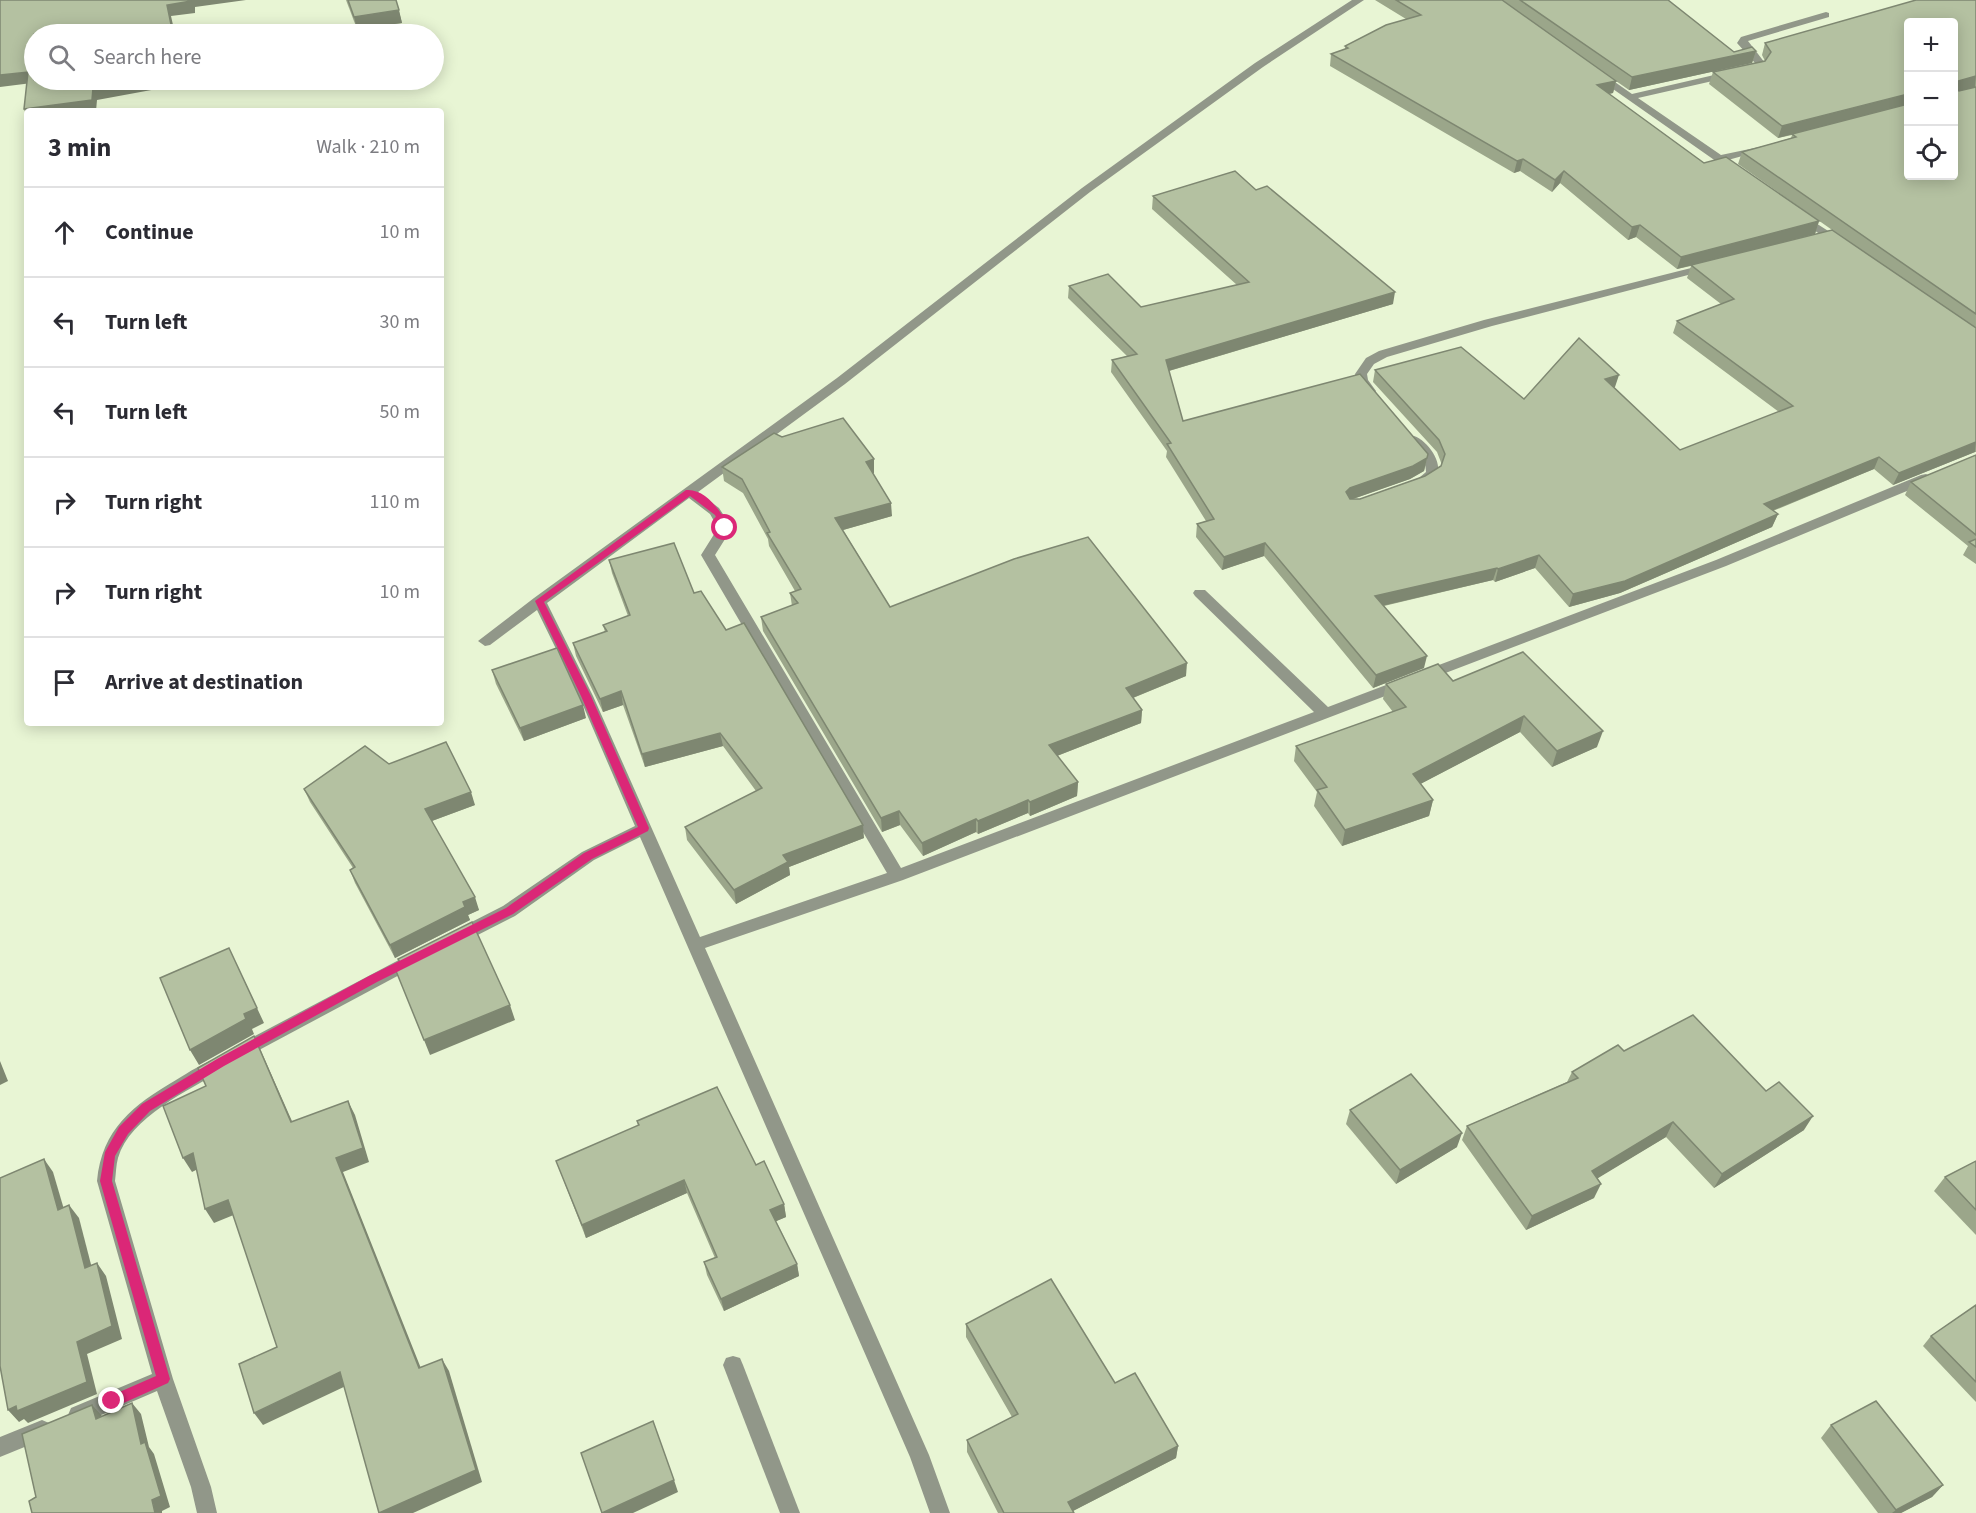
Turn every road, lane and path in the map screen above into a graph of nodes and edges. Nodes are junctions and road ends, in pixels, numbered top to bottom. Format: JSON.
{"nodes":[{"id":1,"x":1359,"y":0,"type":"edge"},
{"id":2,"x":1826,"y":15,"type":"dead end"},
{"id":3,"x":1592,"y":71,"type":"edge"},
{"id":4,"x":1630,"y":97,"type":"junction"},
{"id":5,"x":1775,"y":145,"type":"edge"},
{"id":6,"x":1720,"y":159,"type":"junction"},
{"id":7,"x":1747,"y":178,"type":"edge"},
{"id":8,"x":1793,"y":210,"type":"edge"},
{"id":9,"x":1849,"y":249,"type":"edge"},
{"id":10,"x":1716,"y":265,"type":"edge"},
{"id":11,"x":1377,"y":398,"type":"edge"},
{"id":12,"x":1407,"y":432,"type":"edge"},
{"id":13,"x":1943,"y":471,"type":"edge"},
{"id":14,"x":1406,"y":488,"type":"edge"},
{"id":15,"x":689,"y":492,"type":"junction"},
{"id":16,"x":1200,"y":593,"type":"dead end"},
{"id":17,"x":539,"y":601,"type":"junction"},
{"id":18,"x":485,"y":641,"type":"dead end"},
{"id":19,"x":1325,"y":713,"type":"junction"},
{"id":20,"x":644,"y":828,"type":"junction"},
{"id":21,"x":897,"y":876,"type":"junction"},
{"id":22,"x":444,"y":944,"type":"edge"},
{"id":23,"x":695,"y":945,"type":"junction"},
{"id":24,"x":424,"y":954,"type":"edge"},
{"id":25,"x":733,"y":1365,"type":"dead end"},
{"id":26,"x":163,"y":1379,"type":"junction"},
{"id":27,"x":0,"y":1447,"type":"edge"},
{"id":28,"x":207,"y":1513,"type":"edge"},
{"id":29,"x":790,"y":1513,"type":"edge"},
{"id":30,"x":940,"y":1513,"type":"edge"}],
"edges":[{"from":1,"to":15,"type":"street"},
{"from":2,"to":4,"type":"street"},
{"from":3,"to":4,"type":"street"},
{"from":4,"to":6,"type":"street"},
{"from":5,"to":6,"type":"street"},
{"from":6,"to":7,"type":"street"},
{"from":8,"to":9,"type":"street"},
{"from":10,"to":11,"type":"street"},
{"from":12,"to":14,"type":"street"},
{"from":13,"to":19,"type":"street"},
{"from":15,"to":17,"type":"street"},
{"from":15,"to":21,"type":"street"},
{"from":16,"to":19,"type":"street"},
{"from":17,"to":18,"type":"street"},
{"from":17,"to":20,"type":"street"},
{"from":19,"to":21,"type":"street"},
{"from":20,"to":22,"type":"street"},
{"from":20,"to":23,"type":"street"},
{"from":21,"to":23,"type":"street"},
{"from":23,"to":30,"type":"street"},
{"from":24,"to":26,"type":"street"},
{"from":25,"to":29,"type":"street"},
{"from":26,"to":27,"type":"street"},
{"from":26,"to":28,"type":"street"}]}
